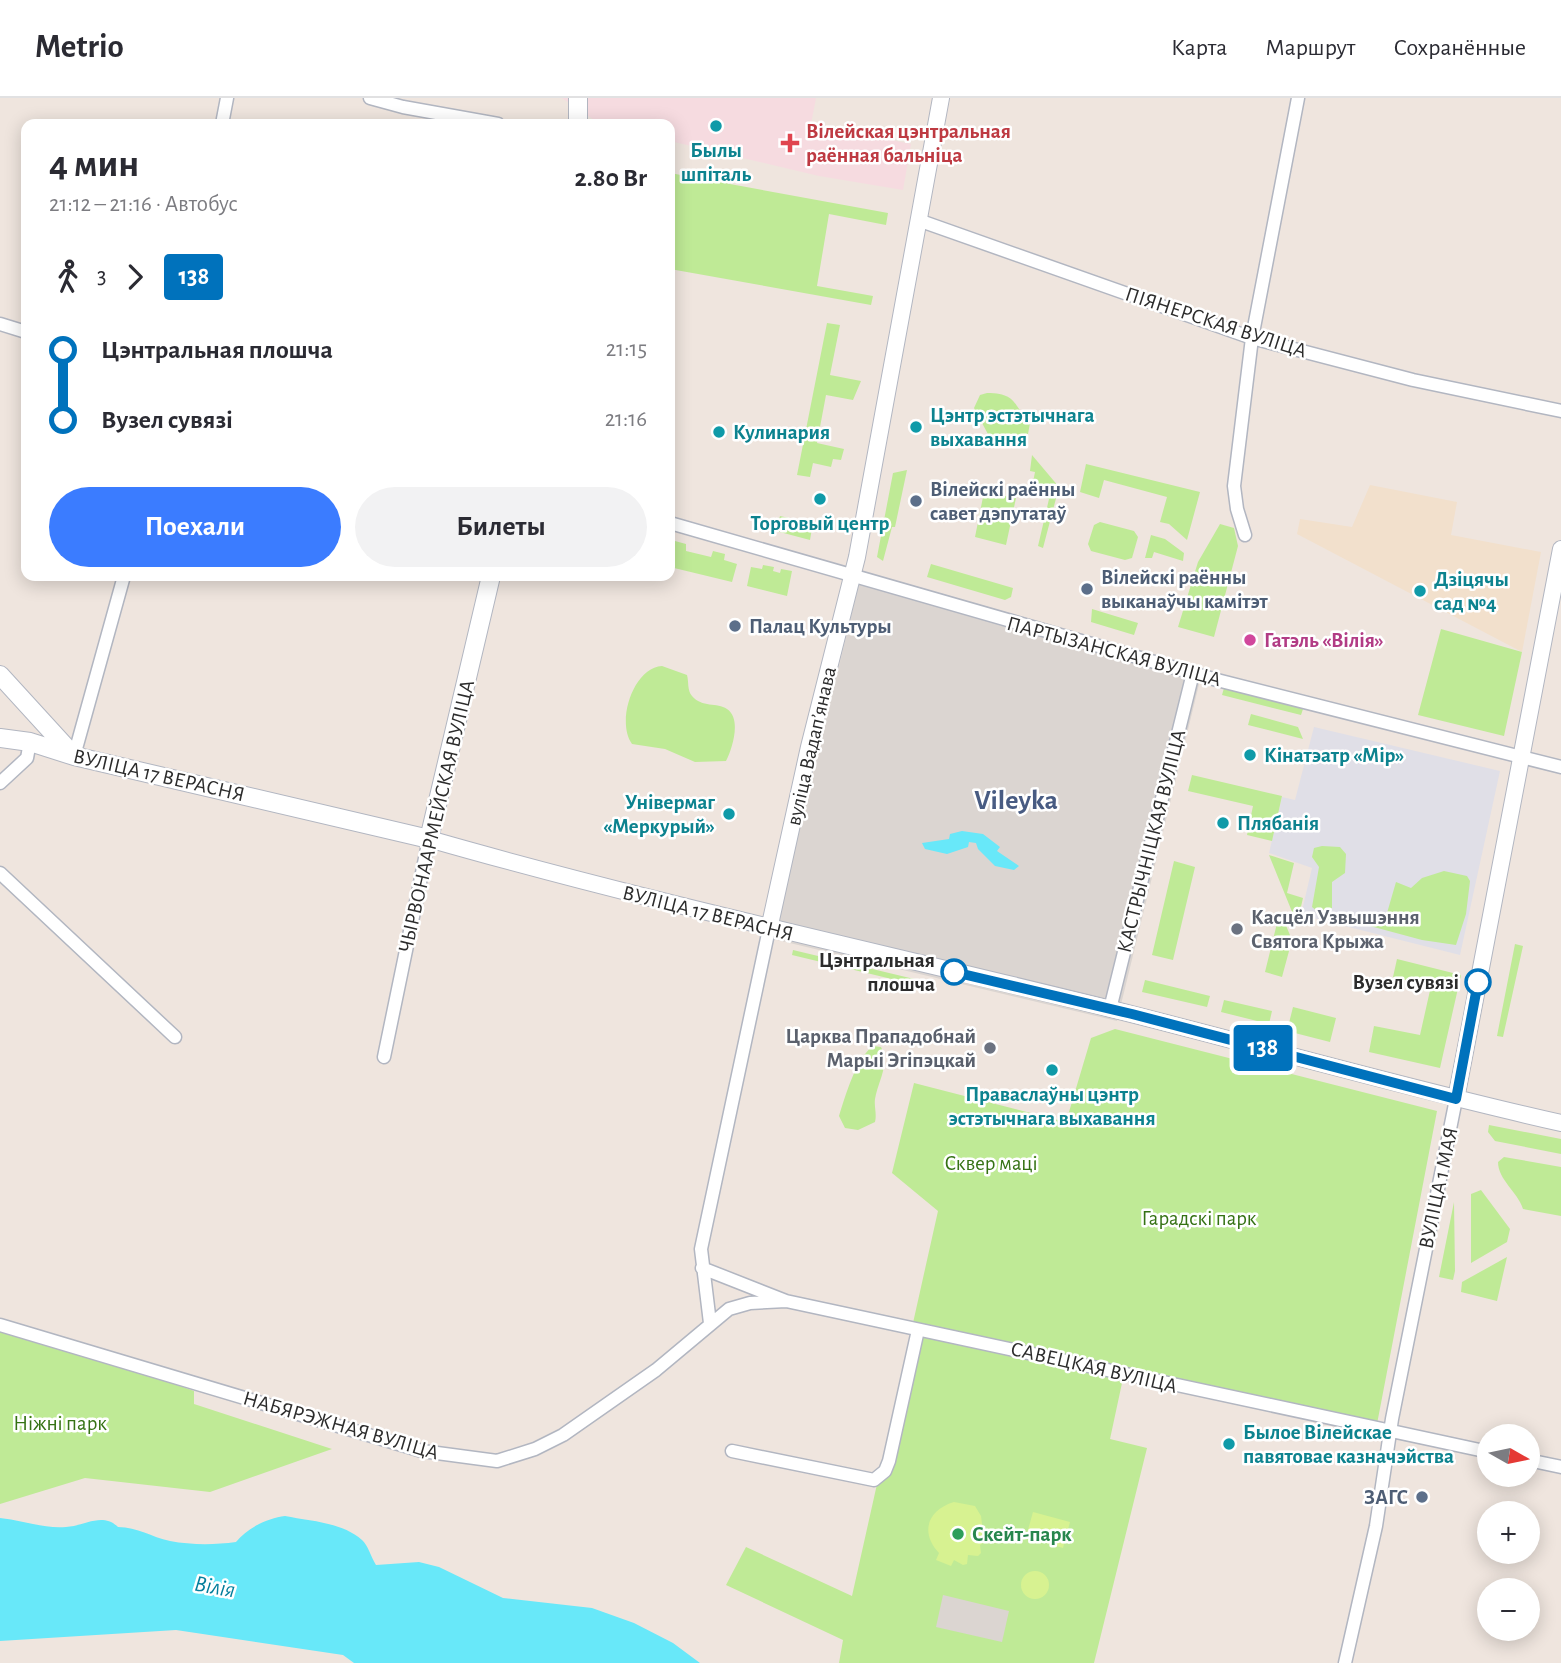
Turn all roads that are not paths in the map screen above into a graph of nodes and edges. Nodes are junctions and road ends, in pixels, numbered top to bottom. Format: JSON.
{"nodes":[{"id":1,"x":227,"y":98,"type":"edge"},
{"id":2,"x":370,"y":98,"type":"edge"},
{"id":3,"x":578,"y":98,"type":"edge"},
{"id":4,"x":941,"y":98,"type":"edge"},
{"id":5,"x":1297,"y":98,"type":"edge"},
{"id":6,"x":223,"y":119,"type":"edge"},
{"id":7,"x":470,"y":119,"type":"edge"},
{"id":8,"x":578,"y":119,"type":"edge"},
{"id":9,"x":918,"y":220,"type":"junction"},
{"id":10,"x":0,"y":324,"type":"edge"},
{"id":11,"x":21,"y":330,"type":"edge"},
{"id":12,"x":1252,"y":338,"type":"junction"},
{"id":13,"x":1561,"y":411,"type":"edge"},
{"id":14,"x":675,"y":524,"type":"edge"},
{"id":15,"x":1245,"y":535,"type":"dead end"},
{"id":16,"x":1561,"y":549,"type":"edge"},
{"id":17,"x":852,"y":576,"type":"junction"},
{"id":18,"x":123,"y":581,"type":"edge"},
{"id":19,"x":490,"y":581,"type":"edge"},
{"id":20,"x":1193,"y":673,"type":"junction"},
{"id":21,"x":3,"y":684,"type":"edge"},
{"id":22,"x":0,"y":738,"type":"edge"},
{"id":23,"x":30,"y":742,"type":"junction"},
{"id":24,"x":74,"y":756,"type":"junction"},
{"id":25,"x":1521,"y":758,"type":"junction"},
{"id":26,"x":1561,"y":767,"type":"edge"},
{"id":27,"x":0,"y":783,"type":"edge"},
{"id":28,"x":429,"y":839,"type":"junction"},
{"id":29,"x":0,"y":873,"type":"edge"},
{"id":30,"x":769,"y":929,"type":"junction"},
{"id":31,"x":1111,"y":1009,"type":"junction"},
{"id":32,"x":175,"y":1037,"type":"dead end"},
{"id":33,"x":384,"y":1057,"type":"dead end"},
{"id":34,"x":1456,"y":1099,"type":"junction"},
{"id":35,"x":1561,"y":1123,"type":"edge"},
{"id":36,"x":702,"y":1268,"type":"junction"},
{"id":37,"x":786,"y":1301,"type":"junction"},
{"id":38,"x":710,"y":1323,"type":"junction"},
{"id":39,"x":0,"y":1325,"type":"edge"},
{"id":40,"x":918,"y":1330,"type":"junction"},
{"id":41,"x":1391,"y":1432,"type":"junction"},
{"id":42,"x":1477,"y":1450,"type":"edge"},
{"id":43,"x":732,"y":1451,"type":"dead end"},
{"id":44,"x":1540,"y":1463,"type":"edge"},
{"id":45,"x":1561,"y":1467,"type":"edge"},
{"id":46,"x":1345,"y":1663,"type":"edge"}],
"edges":[{"from":1,"to":6,"type":"street"},
{"from":2,"to":7,"type":"street"},
{"from":3,"to":8,"type":"main road"},
{"from":4,"to":9,"type":"street","name":"вуліца Вадапʼянава"},
{"from":5,"to":12,"type":"street"},
{"from":9,"to":12,"type":"street","name":"ПІЯНЕРСКАЯ ВУЛІЦА"},
{"from":9,"to":17,"type":"street","name":"вуліца Вадапʼянава"},
{"from":10,"to":11,"type":"street"},
{"from":12,"to":13,"type":"street","name":"ПІЯНЕРСКАЯ ВУЛІЦА"},
{"from":12,"to":15,"type":"street"},
{"from":14,"to":17,"type":"street","name":"ПАРТЫЗАНСКАЯ ВУЛІЦА"},
{"from":16,"to":25,"type":"street","name":"ВУЛІЦА 1 МАЯ"},
{"from":17,"to":20,"type":"street","name":"ПАРТЫЗАНСКАЯ ВУЛІЦА"},
{"from":17,"to":30,"type":"street","name":"вуліца Вадапʼянава"},
{"from":18,"to":24,"type":"street"},
{"from":19,"to":28,"type":"main road","name":"ЧЫРВОНААРМЕЙСКАЯ ВУЛІЦА"},
{"from":20,"to":25,"type":"street","name":"ПАРТЫЗАНСКАЯ ВУЛІЦА"},
{"from":20,"to":31,"type":"street","name":"КАСТРЫЧНІЦКАЯ ВУЛІЦА"},
{"from":21,"to":24,"type":"main road"},
{"from":22,"to":23,"type":"main road","name":"ВУЛІЦА 17 ВЕРАСНЯ"},
{"from":23,"to":24,"type":"main road","name":"ВУЛІЦА 17 ВЕРАСНЯ"},
{"from":23,"to":27,"type":"street"},
{"from":24,"to":28,"type":"main road","name":"ВУЛІЦА 17 ВЕРАСНЯ"},
{"from":25,"to":26,"type":"street","name":"ПАРТЫЗАНСКАЯ ВУЛІЦА"},
{"from":25,"to":34,"type":"street","name":"ВУЛІЦА 1 МАЯ"},
{"from":28,"to":30,"type":"street","name":"ВУЛІЦА 17 ВЕРАСНЯ"},
{"from":28,"to":33,"type":"street","name":"ЧЫРВОНААРМЕЙСКАЯ ВУЛІЦА"},
{"from":29,"to":32,"type":"street"},
{"from":30,"to":31,"type":"street","name":"ВУЛІЦА 17 ВЕРАСНЯ"},
{"from":30,"to":36,"type":"street","name":"вуліца Вадапʼянава"},
{"from":31,"to":34,"type":"street","name":"ВУЛІЦА 17 ВЕРАСНЯ"},
{"from":34,"to":35,"type":"street","name":"ВУЛІЦА 17 ВЕРАСНЯ"},
{"from":34,"to":41,"type":"street","name":"ВУЛІЦА 1 МАЯ"},
{"from":36,"to":37,"type":"street","name":"САВЕЦКАЯ ВУЛІЦА"},
{"from":36,"to":38,"type":"street"},
{"from":37,"to":38,"type":"street","name":"НАБЯРЭЖНАЯ ВУЛІЦА"},
{"from":37,"to":40,"type":"street","name":"САВЕЦКАЯ ВУЛІЦА"},
{"from":38,"to":39,"type":"street","name":"НАБЯРЭЖНАЯ ВУЛІЦА"},
{"from":40,"to":41,"type":"street","name":"САВЕЦКАЯ ВУЛІЦА"},
{"from":40,"to":43,"type":"street"},
{"from":41,"to":42,"type":"street","name":"САВЕЦКАЯ ВУЛІЦА"},
{"from":41,"to":46,"type":"street","name":"ВУЛІЦА 1 МАЯ"},
{"from":44,"to":45,"type":"street"}]}
